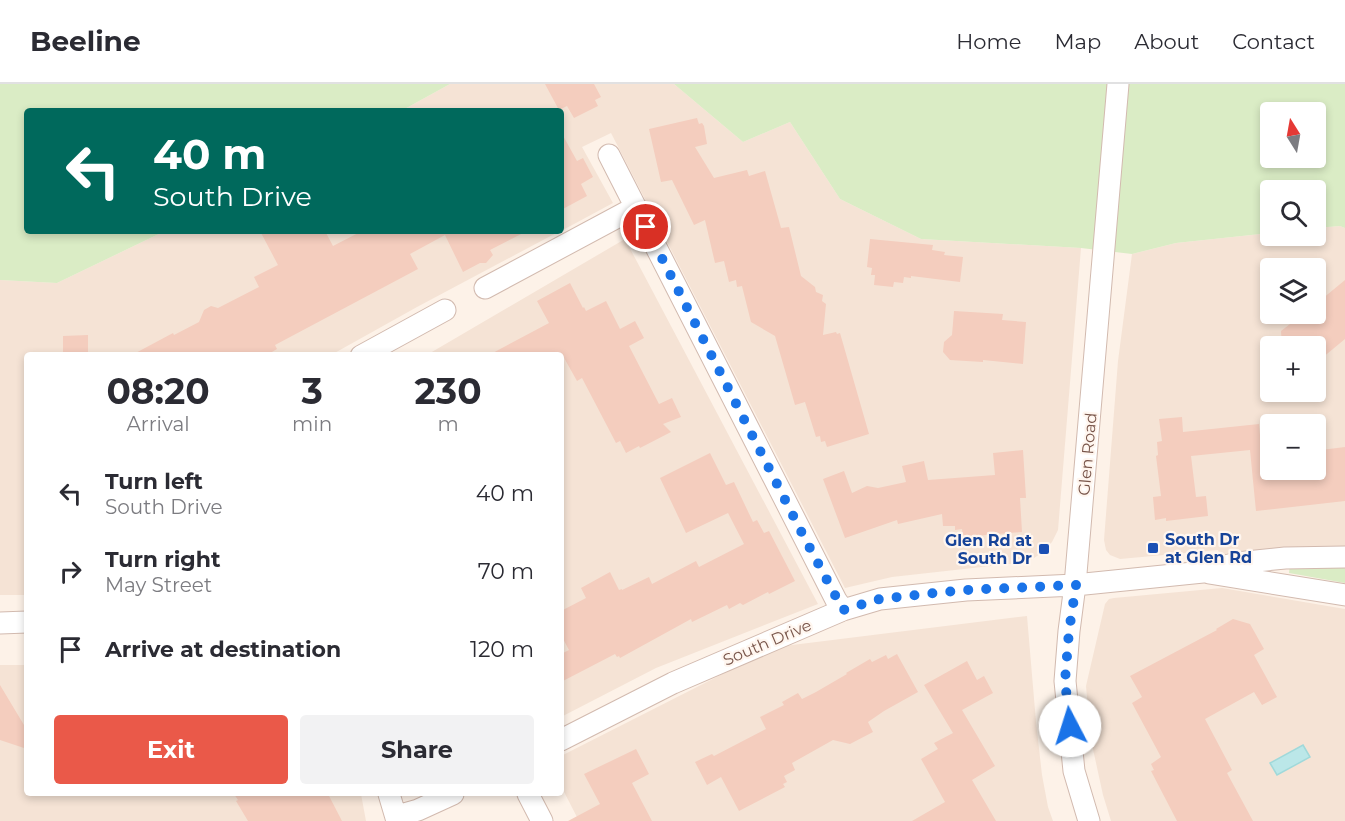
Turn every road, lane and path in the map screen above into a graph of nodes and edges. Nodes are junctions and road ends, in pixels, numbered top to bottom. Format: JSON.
{"nodes":[{"id":1,"x":1118,"y":84,"type":"edge"},
{"id":2,"x":609,"y":155,"type":"dead end"},
{"id":3,"x":636,"y":207,"type":"junction"},
{"id":4,"x":485,"y":288,"type":"dead end"},
{"id":5,"x":445,"y":310,"type":"dead end"},
{"id":6,"x":368,"y":352,"type":"edge"},
{"id":7,"x":1345,"y":557,"type":"edge"},
{"id":8,"x":1203,"y":572,"type":"junction"},
{"id":9,"x":1076,"y":585,"type":"junction"},
{"id":10,"x":1345,"y":595,"type":"edge"},
{"id":11,"x":843,"y":610,"type":"junction"},
{"id":12,"x":24,"y":622,"type":"edge"},
{"id":13,"x":0,"y":623,"type":"edge"},
{"id":14,"x":564,"y":738,"type":"edge"},
{"id":15,"x":390,"y":796,"type":"edge"},
{"id":16,"x":449,"y":796,"type":"edge"},
{"id":17,"x":529,"y":796,"type":"edge"},
{"id":18,"x":397,"y":818,"type":"edge"},
{"id":19,"x":543,"y":821,"type":"edge"},
{"id":20,"x":1089,"y":821,"type":"edge"}],
"edges":[{"from":1,"to":9,"type":"street","name":"Glen Road"},
{"from":2,"to":3,"type":"street"},
{"from":3,"to":4,"type":"street"},
{"from":3,"to":11,"type":"street"},
{"from":5,"to":6,"type":"street"},
{"from":7,"to":8,"type":"street","name":"South Drive"},
{"from":8,"to":9,"type":"street","name":"South Drive"},
{"from":8,"to":10,"type":"street","name":"South Drive"},
{"from":9,"to":11,"type":"street","name":"South Drive"},
{"from":9,"to":20,"type":"street","name":"Glen Road"},
{"from":11,"to":14,"type":"street","name":"South Drive"},
{"from":12,"to":13,"type":"street"},
{"from":15,"to":18,"type":"street"},
{"from":16,"to":18,"type":"street"},
{"from":17,"to":19,"type":"street"}]}
